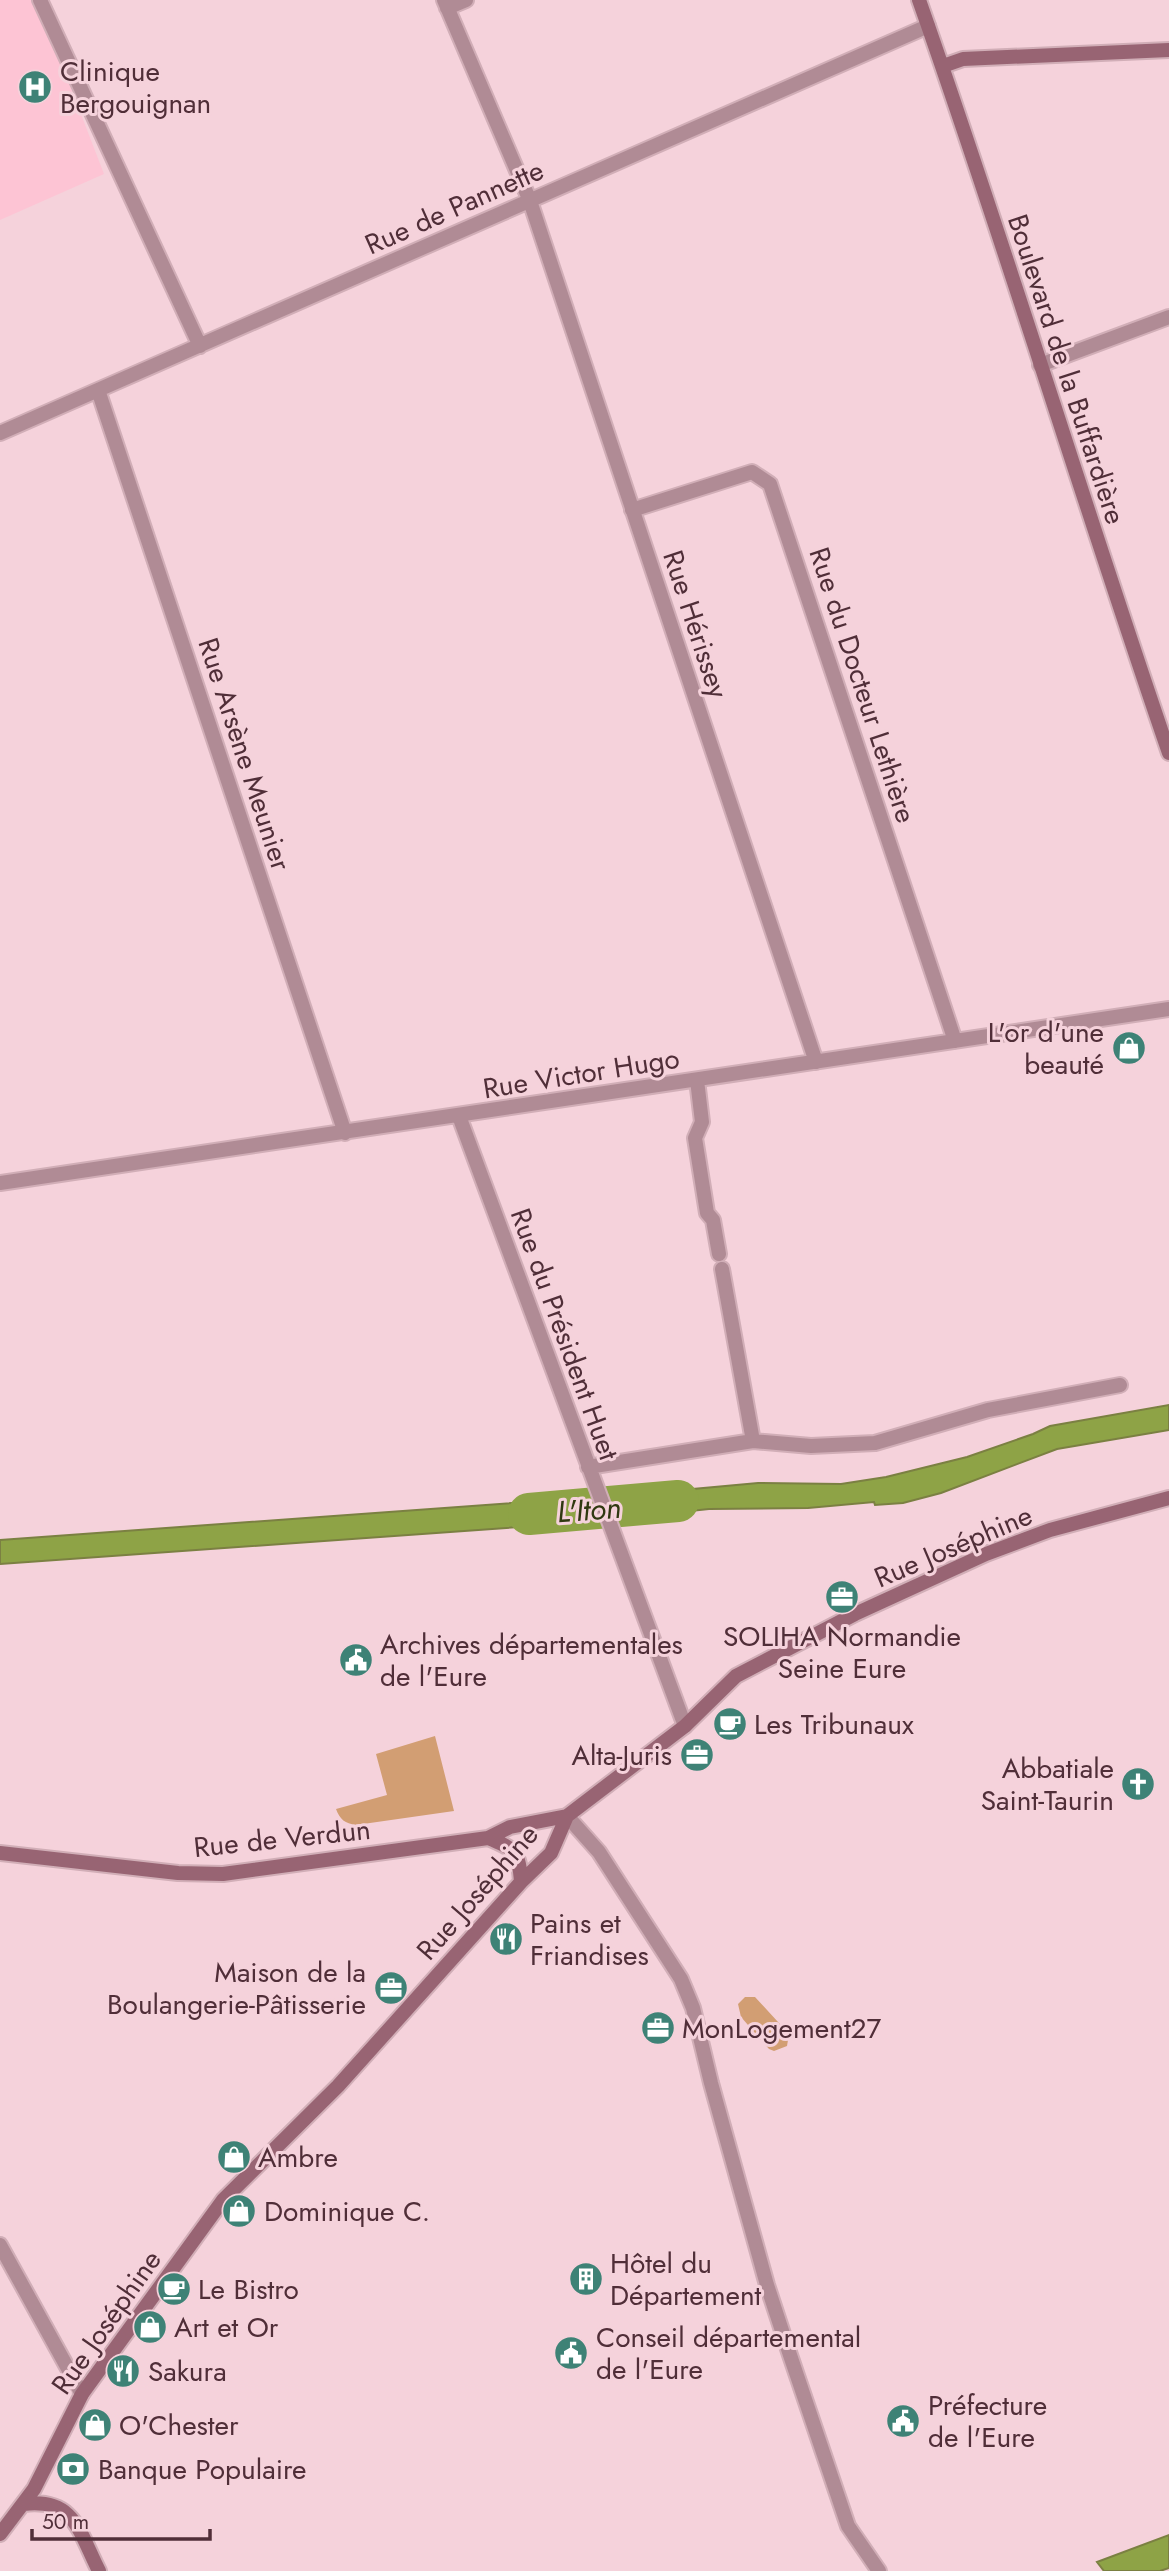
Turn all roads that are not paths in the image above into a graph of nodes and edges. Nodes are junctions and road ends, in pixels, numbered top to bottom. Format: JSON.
{"nodes":[{"id":1,"x":40,"y":0,"type":"edge"},
{"id":2,"x":466,"y":0,"type":"edge"},
{"id":3,"x":919,"y":0,"type":"edge"},
{"id":4,"x":446,"y":4,"type":"edge"},
{"id":5,"x":928,"y":26,"type":"junction"},
{"id":6,"x":1169,"y":50,"type":"edge"},
{"id":7,"x":943,"y":66,"type":"junction"},
{"id":8,"x":530,"y":201,"type":"junction"},
{"id":9,"x":1169,"y":317,"type":"edge"},
{"id":10,"x":200,"y":346,"type":"junction"},
{"id":11,"x":1040,"y":365,"type":"junction"},
{"id":12,"x":98,"y":390,"type":"junction"},
{"id":13,"x":0,"y":433,"type":"edge"},
{"id":14,"x":632,"y":510,"type":"junction"},
{"id":15,"x":1169,"y":753,"type":"edge"},
{"id":16,"x":1169,"y":1009,"type":"edge"},
{"id":17,"x":955,"y":1041,"type":"junction"},
{"id":18,"x":816,"y":1062,"type":"junction"},
{"id":19,"x":697,"y":1080,"type":"junction"},
{"id":20,"x":458,"y":1116,"type":"junction"},
{"id":21,"x":345,"y":1133,"type":"junction"},
{"id":22,"x":0,"y":1183,"type":"edge"},
{"id":23,"x":719,"y":1254,"type":"dead end"},
{"id":24,"x":722,"y":1269,"type":"dead end"},
{"id":25,"x":1120,"y":1385,"type":"dead end"},
{"id":26,"x":752,"y":1441,"type":"junction"},
{"id":27,"x":588,"y":1467,"type":"junction"},
{"id":28,"x":1169,"y":1498,"type":"edge"},
{"id":29,"x":685,"y":1726,"type":"junction"},
{"id":30,"x":567,"y":1816,"type":"junction"},
{"id":31,"x":488,"y":1838,"type":"junction"},
{"id":32,"x":0,"y":1853,"type":"edge"},
{"id":33,"x":521,"y":1882,"type":"junction"},
{"id":34,"x":0,"y":2245,"type":"edge"},
{"id":35,"x":82,"y":2394,"type":"junction"},
{"id":36,"x":24,"y":2504,"type":"junction"},
{"id":37,"x":0,"y":2534,"type":"edge"},
{"id":38,"x":99,"y":2571,"type":"edge"},
{"id":39,"x":879,"y":2571,"type":"edge"}],
"edges":[{"from":1,"to":10,"type":"street"},
{"from":2,"to":4,"type":"street"},
{"from":3,"to":5,"type":"main road","name":"Boulevard de la Buffardière"},
{"from":4,"to":8,"type":"street","name":"Rue Hérissey"},
{"from":5,"to":7,"type":"main road","name":"Boulevard de la Buffardière"},
{"from":5,"to":8,"type":"street","name":"Rue de Pannette"},
{"from":6,"to":7,"type":"main road"},
{"from":7,"to":11,"type":"main road","name":"Boulevard de la Buffardière"},
{"from":8,"to":10,"type":"street","name":"Rue de Pannette"},
{"from":8,"to":14,"type":"street","name":"Rue Hérissey"},
{"from":9,"to":11,"type":"street"},
{"from":10,"to":12,"type":"street","name":"Rue de Pannette"},
{"from":11,"to":15,"type":"main road","name":"Boulevard de la Buffardière"},
{"from":12,"to":13,"type":"street","name":"Rue de Pannette"},
{"from":12,"to":21,"type":"street","name":"Rue Arsène Meunier"},
{"from":14,"to":17,"type":"street","name":"Rue du Docteur Lethière"},
{"from":14,"to":18,"type":"street","name":"Rue Hérissey"},
{"from":16,"to":17,"type":"street","name":"Rue Victor Hugo"},
{"from":17,"to":18,"type":"street","name":"Rue Victor Hugo"},
{"from":18,"to":19,"type":"street","name":"Rue Victor Hugo"},
{"from":19,"to":20,"type":"street","name":"Rue Victor Hugo"},
{"from":19,"to":23,"type":"street"},
{"from":20,"to":21,"type":"street","name":"Rue Victor Hugo"},
{"from":20,"to":27,"type":"street","name":"Rue du Président Huet"},
{"from":21,"to":22,"type":"street","name":"Rue Victor Hugo"},
{"from":24,"to":26,"type":"street"},
{"from":25,"to":26,"type":"street"},
{"from":26,"to":27,"type":"street"},
{"from":27,"to":29,"type":"street","name":"Rue du Président Huet"},
{"from":28,"to":29,"type":"main road","name":"Rue Joséphine"},
{"from":29,"to":30,"type":"main road","name":"Rue Joséphine"},
{"from":30,"to":31,"type":"main road","name":"Rue de Verdun"},
{"from":30,"to":33,"type":"main road","name":"Rue Joséphine"},
{"from":30,"to":39,"type":"street"},
{"from":31,"to":32,"type":"main road","name":"Rue de Verdun"},
{"from":31,"to":33,"type":"main road"},
{"from":33,"to":35,"type":"main road","name":"Rue Joséphine"},
{"from":34,"to":35,"type":"street"},
{"from":35,"to":36,"type":"main road","name":"Rue Joséphine"},
{"from":36,"to":37,"type":"main road","name":"Rue Joséphine"},
{"from":36,"to":38,"type":"main road"}]}
